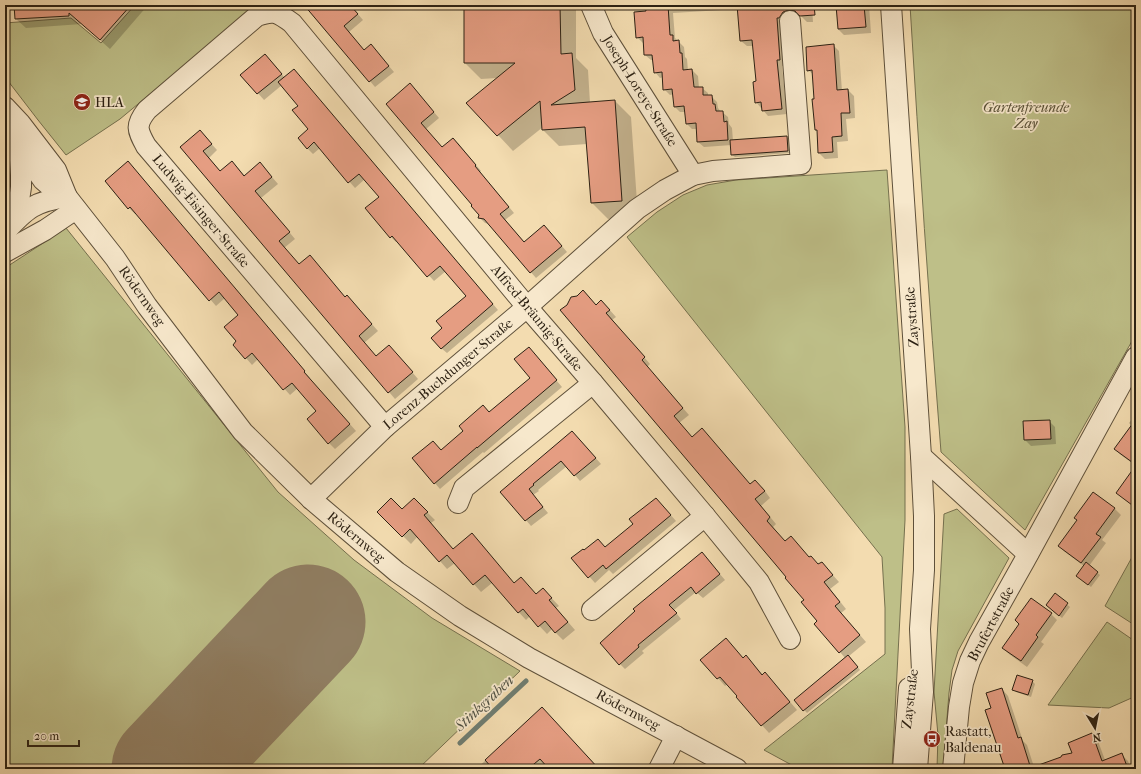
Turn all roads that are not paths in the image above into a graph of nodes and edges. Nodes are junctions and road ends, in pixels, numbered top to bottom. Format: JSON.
{"nodes":[{"id":1,"x":591,"y":5,"type":"edge"},
{"id":2,"x":891,"y":5,"type":"edge"},
{"id":3,"x":269,"y":12,"type":"joint"},
{"id":4,"x":790,"y":21,"type":"dead end"},
{"id":5,"x":5,"y":107,"type":"edge"},
{"id":6,"x":5,"y":121,"type":"edge"},
{"id":7,"x":19,"y":145,"type":"junction"},
{"id":8,"x":693,"y":175,"type":"junction"},
{"id":9,"x":72,"y":203,"type":"junction"},
{"id":10,"x":10,"y":226,"type":"edge"},
{"id":11,"x":5,"y":252,"type":"edge"},
{"id":12,"x":527,"y":307,"type":"junction"},
{"id":13,"x":1136,"y":357,"type":"edge"},
{"id":14,"x":593,"y":383,"type":"junction"},
{"id":15,"x":385,"y":427,"type":"junction"},
{"id":16,"x":921,"y":456,"type":"junction"},
{"id":17,"x":311,"y":499,"type":"junction"},
{"id":18,"x":458,"y":503,"type":"dead end"},
{"id":19,"x":705,"y":516,"type":"junction"},
{"id":20,"x":1028,"y":554,"type":"junction"},
{"id":21,"x":592,"y":610,"type":"dead end"},
{"id":22,"x":920,"y":629,"type":"junction"},
{"id":23,"x":790,"y":639,"type":"dead end"},
{"id":24,"x":676,"y":736,"type":"junction"},
{"id":25,"x":659,"y":769,"type":"edge"},
{"id":26,"x":737,"y":769,"type":"edge"},
{"id":27,"x":903,"y":769,"type":"edge"},
{"id":28,"x":918,"y":769,"type":"edge"},
{"id":29,"x":953,"y":769,"type":"edge"}],
"edges":[{"from":1,"to":8,"type":"street","name":"Joseph-Loreye-Straße"},
{"from":2,"to":16,"type":"street","name":"Zaystraße"},
{"from":3,"to":12,"type":"street","name":"Alfred-Bräunig-Straße"},
{"from":3,"to":15,"type":"street","name":"Ludwig-Eisinger-Straße"},
{"from":4,"to":8,"type":"street","name":"Lorenz-Buchdunger-Straße"},
{"from":5,"to":9,"type":"street","name":"Rödernweg"},
{"from":6,"to":7,"type":"street","name":"Rödernweg"},
{"from":7,"to":9,"type":"street","name":"Rödernweg"},
{"from":7,"to":10,"type":"street"},
{"from":8,"to":12,"type":"street","name":"Lorenz-Buchdunger-Straße"},
{"from":9,"to":10,"type":"street"},
{"from":9,"to":11,"type":"street"},
{"from":9,"to":17,"type":"street","name":"Rödernweg"},
{"from":12,"to":14,"type":"street","name":"Alfred-Bräunig-Straße"},
{"from":12,"to":15,"type":"street","name":"Lorenz-Buchdunger-Straße"},
{"from":13,"to":20,"type":"street","name":"Brufertstraße"},
{"from":14,"to":18,"type":"street"},
{"from":14,"to":19,"type":"street","name":"Alfred-Bräunig-Straße"},
{"from":15,"to":17,"type":"street","name":"Lorenz-Buchdunger-Straße"},
{"from":16,"to":20,"type":"street"},
{"from":16,"to":22,"type":"street","name":"Zaystraße"},
{"from":17,"to":24,"type":"street","name":"Rödernweg"},
{"from":19,"to":21,"type":"street"},
{"from":19,"to":23,"type":"street","name":"Alfred-Bräunig-Straße"},
{"from":20,"to":29,"type":"street","name":"Brufertstraße"},
{"from":22,"to":27,"type":"street","name":"Zaystraße"},
{"from":22,"to":28,"type":"street","name":"Zaystraße"},
{"from":24,"to":25,"type":"street"},
{"from":24,"to":26,"type":"street","name":"Rödernweg"}]}
